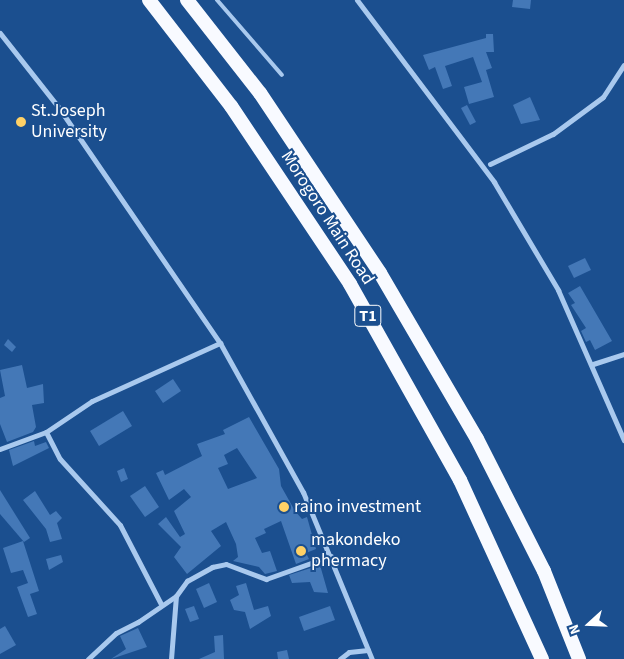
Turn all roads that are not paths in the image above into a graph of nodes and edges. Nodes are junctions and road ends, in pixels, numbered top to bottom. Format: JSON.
{"nodes":[{"id":1,"x":149,"y":0,"type":"edge"},
{"id":2,"x":187,"y":0,"type":"edge"},
{"id":3,"x":217,"y":0,"type":"edge"},
{"id":4,"x":357,"y":0,"type":"edge"},
{"id":5,"x":0,"y":33,"type":"edge"},
{"id":6,"x":624,"y":65,"type":"edge"},
{"id":7,"x":282,"y":75,"type":"dead end"},
{"id":8,"x":490,"y":164,"type":"dead end"},
{"id":9,"x":220,"y":343,"type":"junction"},
{"id":10,"x":624,"y":354,"type":"edge"},
{"id":11,"x":593,"y":364,"type":"junction"},
{"id":12,"x":46,"y":432,"type":"junction"},
{"id":13,"x":624,"y":440,"type":"edge"},
{"id":14,"x":0,"y":449,"type":"edge"},
{"id":15,"x":330,"y":556,"type":"junction"},
{"id":16,"x":176,"y":596,"type":"junction"},
{"id":17,"x":161,"y":604,"type":"junction"},
{"id":18,"x":368,"y":650,"type":"junction"},
{"id":19,"x":88,"y":659,"type":"edge"},
{"id":20,"x":171,"y":659,"type":"edge"},
{"id":21,"x":340,"y":659,"type":"edge"},
{"id":22,"x":372,"y":659,"type":"edge"},
{"id":23,"x":542,"y":659,"type":"edge"},
{"id":24,"x":579,"y":659,"type":"edge"}],
"edges":[{"from":1,"to":23,"type":"highway","name":"Morogoro Main Road","number":"T1"},
{"from":2,"to":24,"type":"highway","name":"Morogoro Main Road","number":"T1"},
{"from":3,"to":7,"type":"lane"},
{"from":4,"to":11,"type":"street"},
{"from":5,"to":9,"type":"street"},
{"from":6,"to":8,"type":"street"},
{"from":9,"to":12,"type":"street"},
{"from":9,"to":15,"type":"street"},
{"from":10,"to":11,"type":"street"},
{"from":11,"to":13,"type":"street"},
{"from":12,"to":14,"type":"street"},
{"from":12,"to":17,"type":"street"},
{"from":15,"to":16,"type":"street"},
{"from":15,"to":18,"type":"street"},
{"from":16,"to":17,"type":"street"},
{"from":16,"to":20,"type":"street"},
{"from":17,"to":19,"type":"street"},
{"from":18,"to":21,"type":"street"},
{"from":18,"to":22,"type":"street"}]}
